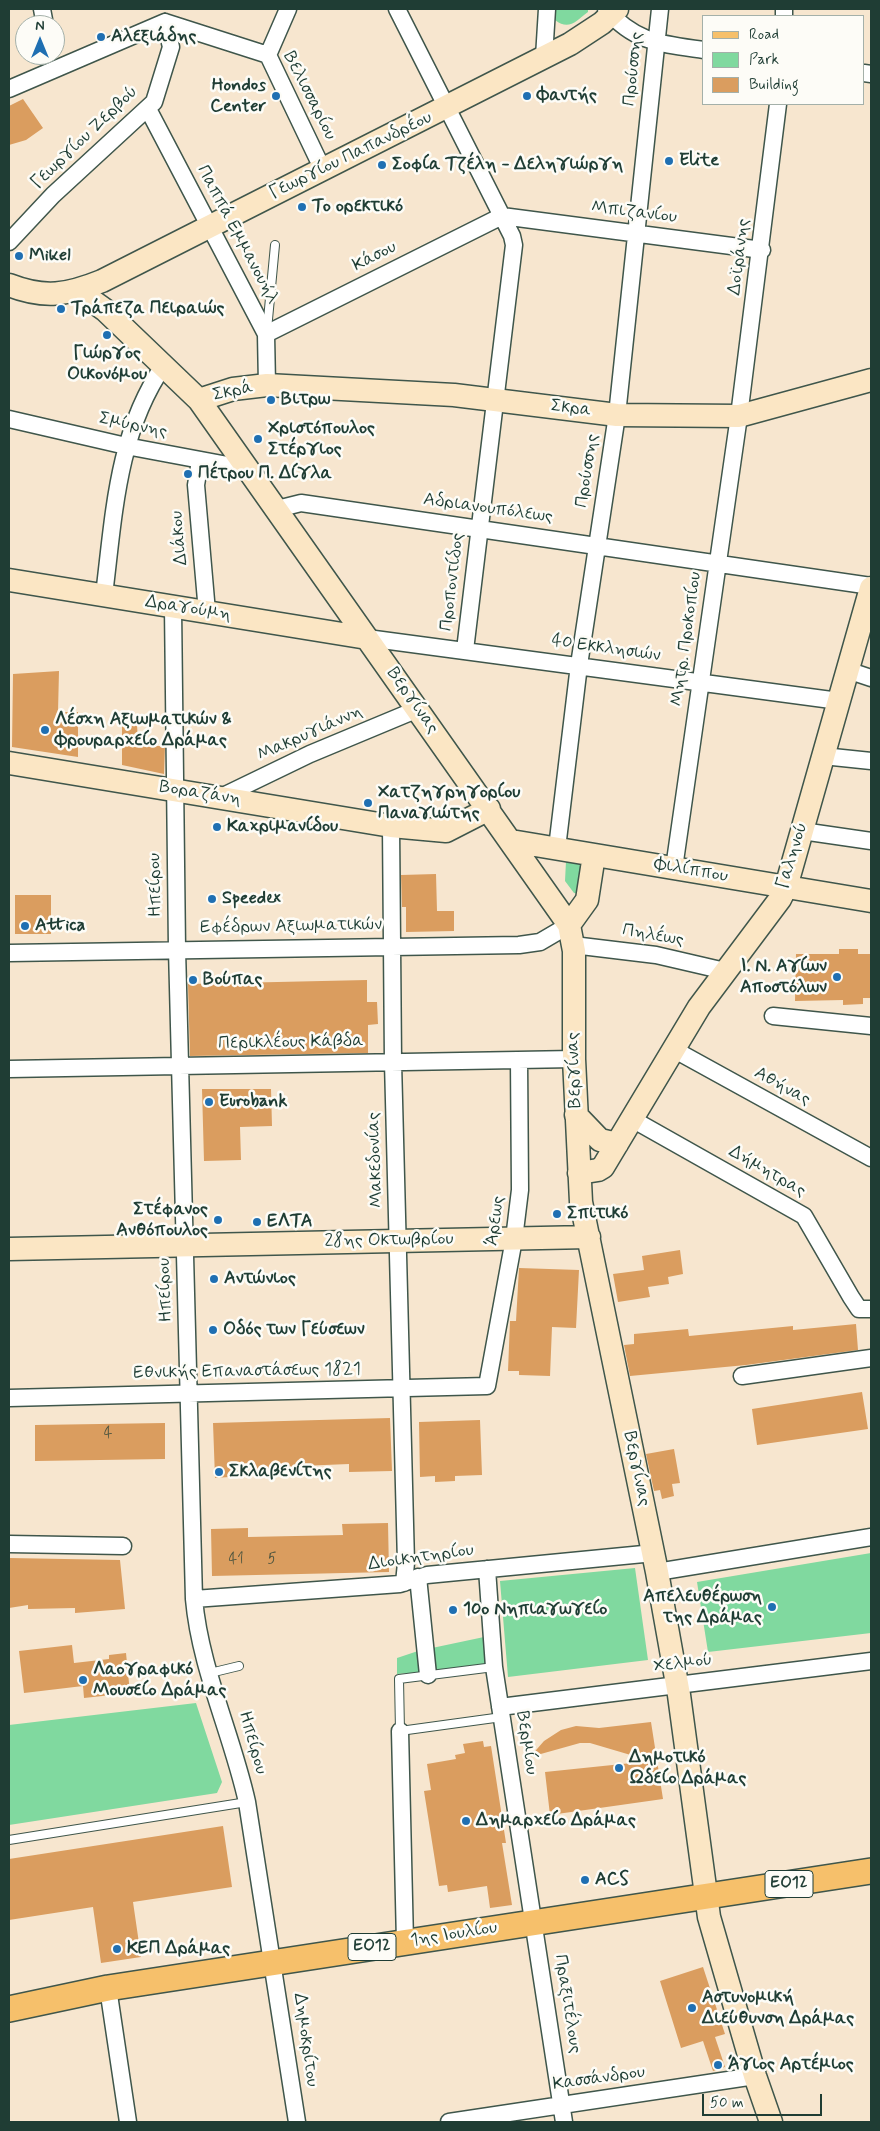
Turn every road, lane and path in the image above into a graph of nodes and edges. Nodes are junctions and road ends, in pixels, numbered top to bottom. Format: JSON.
{"nodes":[{"id":1,"x":288,"y":9,"type":"edge"},
{"id":2,"x":397,"y":9,"type":"edge"},
{"id":3,"x":547,"y":9,"type":"edge"},
{"id":4,"x":660,"y":9,"type":"edge"},
{"id":5,"x":612,"y":11,"type":"edge"},
{"id":6,"x":167,"y":15,"type":"edge"},
{"id":7,"x":657,"y":43,"type":"junction"},
{"id":8,"x":702,"y":50,"type":"edge"},
{"id":9,"x":268,"y":55,"type":"junction"},
{"id":10,"x":65,"y":57,"type":"edge"},
{"id":11,"x":544,"y":57,"type":"junction"},
{"id":12,"x":47,"y":65,"type":"edge"},
{"id":13,"x":9,"y":89,"type":"edge"},
{"id":14,"x":778,"y":105,"type":"edge"},
{"id":15,"x":447,"y":108,"type":"junction"},
{"id":16,"x":148,"y":109,"type":"junction"},
{"id":17,"x":323,"y":170,"type":"junction"},
{"id":18,"x":502,"y":216,"type":"junction"},
{"id":19,"x":208,"y":226,"type":"junction"},
{"id":20,"x":636,"y":234,"type":"junction"},
{"id":21,"x":9,"y":242,"type":"edge"},
{"id":22,"x":275,"y":245,"type":"dead end"},
{"id":23,"x":762,"y":250,"type":"junction"},
{"id":24,"x":9,"y":285,"type":"edge"},
{"id":25,"x":77,"y":290,"type":"junction"},
{"id":26,"x":266,"y":334,"type":"junction"},
{"id":27,"x":164,"y":365,"type":"junction"},
{"id":28,"x":871,"y":380,"type":"edge"},
{"id":29,"x":267,"y":386,"type":"junction"},
{"id":30,"x":199,"y":400,"type":"junction"},
{"id":31,"x":494,"y":400,"type":"junction"},
{"id":32,"x":617,"y":415,"type":"junction"},
{"id":33,"x":740,"y":416,"type":"junction"},
{"id":34,"x":9,"y":419,"type":"edge"},
{"id":35,"x":126,"y":446,"type":"junction"},
{"id":36,"x":200,"y":461,"type":"junction"},
{"id":37,"x":249,"y":469,"type":"junction"},
{"id":38,"x":277,"y":509,"type":"junction"},
{"id":39,"x":480,"y":528,"type":"junction"},
{"id":40,"x":597,"y":546,"type":"junction"},
{"id":41,"x":718,"y":564,"type":"junction"},
{"id":42,"x":9,"y":580,"type":"edge"},
{"id":43,"x":871,"y":587,"type":"edge"},
{"id":44,"x":104,"y":595,"type":"junction"},
{"id":45,"x":174,"y":607,"type":"junction"},
{"id":46,"x":207,"y":612,"type":"junction"},
{"id":47,"x":367,"y":638,"type":"junction"},
{"id":48,"x":465,"y":650,"type":"junction"},
{"id":49,"x":579,"y":665,"type":"junction"},
{"id":50,"x":848,"y":670,"type":"junction"},
{"id":51,"x":871,"y":678,"type":"edge"},
{"id":52,"x":701,"y":682,"type":"junction"},
{"id":53,"x":839,"y":700,"type":"junction"},
{"id":54,"x":418,"y":709,"type":"junction"},
{"id":55,"x":823,"y":756,"type":"junction"},
{"id":56,"x":871,"y":761,"type":"edge"},
{"id":57,"x":9,"y":763,"type":"edge"},
{"id":58,"x":174,"y":790,"type":"junction"},
{"id":59,"x":219,"y":798,"type":"junction"},
{"id":60,"x":489,"y":809,"type":"junction"},
{"id":61,"x":391,"y":826,"type":"junction"},
{"id":62,"x":802,"y":831,"type":"junction"},
{"id":63,"x":511,"y":840,"type":"junction"},
{"id":64,"x":871,"y":842,"type":"edge"},
{"id":65,"x":557,"y":848,"type":"junction"},
{"id":66,"x":594,"y":855,"type":"junction"},
{"id":67,"x":674,"y":868,"type":"junction"},
{"id":68,"x":786,"y":887,"type":"junction"},
{"id":69,"x":871,"y":901,"type":"edge"},
{"id":70,"x":571,"y":935,"type":"junction"},
{"id":71,"x":392,"y":946,"type":"junction"},
{"id":72,"x":177,"y":949,"type":"junction"},
{"id":73,"x":9,"y":953,"type":"edge"},
{"id":74,"x":725,"y":971,"type":"junction"},
{"id":75,"x":774,"y":1016,"type":"dead end"},
{"id":76,"x":871,"y":1026,"type":"edge"},
{"id":77,"x":674,"y":1049,"type":"junction"},
{"id":78,"x":574,"y":1059,"type":"junction"},
{"id":79,"x":519,"y":1060,"type":"junction"},
{"id":80,"x":393,"y":1062,"type":"junction"},
{"id":81,"x":180,"y":1064,"type":"junction"},
{"id":82,"x":9,"y":1069,"type":"edge"},
{"id":83,"x":576,"y":1115,"type":"junction"},
{"id":84,"x":632,"y":1119,"type":"junction"},
{"id":85,"x":616,"y":1144,"type":"junction"},
{"id":86,"x":871,"y":1158,"type":"edge"},
{"id":87,"x":578,"y":1173,"type":"junction"},
{"id":88,"x":589,"y":1237,"type":"junction"},
{"id":89,"x":514,"y":1239,"type":"junction"},
{"id":90,"x":399,"y":1241,"type":"junction"},
{"id":91,"x":185,"y":1246,"type":"junction"},
{"id":92,"x":9,"y":1250,"type":"edge"},
{"id":93,"x":871,"y":1309,"type":"edge"},
{"id":94,"x":871,"y":1358,"type":"edge"},
{"id":95,"x":742,"y":1376,"type":"dead end"},
{"id":96,"x":487,"y":1386,"type":"joint"},
{"id":97,"x":403,"y":1388,"type":"junction"},
{"id":98,"x":189,"y":1392,"type":"junction"},
{"id":99,"x":9,"y":1398,"type":"edge"},
{"id":100,"x":871,"y":1537,"type":"edge"},
{"id":101,"x":9,"y":1544,"type":"edge"},
{"id":102,"x":123,"y":1546,"type":"dead end"},
{"id":103,"x":656,"y":1563,"type":"junction"},
{"id":104,"x":487,"y":1569,"type":"junction"},
{"id":105,"x":411,"y":1580,"type":"junction"},
{"id":106,"x":194,"y":1599,"type":"junction"},
{"id":107,"x":871,"y":1661,"type":"edge"},
{"id":108,"x":239,"y":1666,"type":"dead end"},
{"id":109,"x":494,"y":1667,"type":"junction"},
{"id":110,"x":210,"y":1673,"type":"junction"},
{"id":111,"x":428,"y":1675,"type":"junction"},
{"id":112,"x":677,"y":1685,"type":"junction"},
{"id":113,"x":501,"y":1712,"type":"junction"},
{"id":114,"x":400,"y":1731,"type":"junction"},
{"id":115,"x":248,"y":1802,"type":"junction"},
{"id":116,"x":9,"y":1840,"type":"edge"},
{"id":117,"x":871,"y":1871,"type":"edge"},
{"id":118,"x":706,"y":1897,"type":"junction"},
{"id":119,"x":534,"y":1922,"type":"junction"},
{"id":120,"x":404,"y":1942,"type":"junction"},
{"id":121,"x":274,"y":1963,"type":"junction"},
{"id":122,"x":108,"y":1988,"type":"junction"},
{"id":123,"x":9,"y":1999,"type":"edge"},
{"id":124,"x":38,"y":2003,"type":"junction"},
{"id":125,"x":9,"y":2009,"type":"edge"},
{"id":126,"x":754,"y":2076,"type":"junction"},
{"id":127,"x":562,"y":2104,"type":"junction"},
{"id":128,"x":128,"y":2122,"type":"edge"},
{"id":129,"x":297,"y":2122,"type":"edge"},
{"id":130,"x":449,"y":2122,"type":"edge"},
{"id":131,"x":564,"y":2122,"type":"edge"},
{"id":132,"x":771,"y":2122,"type":"edge"}],
"edges":[{"from":1,"to":9,"type":"street"},
{"from":2,"to":15,"type":"street"},
{"from":3,"to":11,"type":"street"},
{"from":4,"to":7,"type":"street","name":"Προύσσης"},
{"from":5,"to":7,"type":"street"},
{"from":5,"to":11,"type":"main road","name":"Γεωργίου Παπανδρέου"},
{"from":6,"to":9,"type":"street","name":"Βελισσαρίου"},
{"from":6,"to":10,"type":"street"},
{"from":6,"to":16,"type":"street","name":"Γεωργίου Ζερβού"},
{"from":7,"to":8,"type":"street"},
{"from":7,"to":20,"type":"street","name":"Προύσσης"},
{"from":9,"to":17,"type":"street","name":"Βελισσαρίου"},
{"from":11,"to":15,"type":"main road","name":"Γεωργίου Παπανδρέου"},
{"from":12,"to":13,"type":"street"},
{"from":14,"to":23,"type":"street","name":"Δοϊράνης"},
{"from":15,"to":17,"type":"main road","name":"Γεωργίου Παπανδρέου"},
{"from":15,"to":18,"type":"street"},
{"from":16,"to":19,"type":"street","name":"Παππά Εμμανουήλ"},
{"from":16,"to":21,"type":"street","name":"Γεωργίου Ζερβού"},
{"from":17,"to":19,"type":"main road","name":"Γεωργίου Παπανδρέου"},
{"from":18,"to":20,"type":"street","name":"Μπιζανίου"},
{"from":18,"to":26,"type":"street","name":"Κάσου"},
{"from":18,"to":31,"type":"street"},
{"from":19,"to":25,"type":"main road","name":"Γεωργίου Παπανδρέου"},
{"from":19,"to":26,"type":"street","name":"Παππά Εμμανουήλ"},
{"from":20,"to":23,"type":"street","name":"Μπιζανίου"},
{"from":20,"to":32,"type":"street","name":"Προύσσης"},
{"from":22,"to":26,"type":"lane"},
{"from":23,"to":33,"type":"street","name":"Δοϊράνης"},
{"from":24,"to":25,"type":"main road","name":"Γεωργίου Παπανδρέου"},
{"from":25,"to":27,"type":"main road","name":"Βεργίνας"},
{"from":26,"to":29,"type":"street","name":"Παππά Εμμανουήλ"},
{"from":27,"to":30,"type":"main road","name":"Βεργίνας"},
{"from":27,"to":35,"type":"street"},
{"from":28,"to":33,"type":"main road","name":"Σκρα"},
{"from":29,"to":30,"type":"main road","name":"Σκρά"},
{"from":29,"to":31,"type":"main road","name":"Σκρα"},
{"from":30,"to":37,"type":"main road","name":"Βεργίνας"},
{"from":31,"to":32,"type":"main road","name":"Σκρα"},
{"from":31,"to":39,"type":"street","name":"Προποντίδος"},
{"from":32,"to":33,"type":"main road","name":"Σκρα"},
{"from":32,"to":40,"type":"street","name":"Προύσσης"},
{"from":33,"to":41,"type":"street","name":"Μητρ. Προκοπίου"},
{"from":34,"to":35,"type":"street","name":"Σμύρνης"},
{"from":35,"to":36,"type":"street","name":"Σμύρνης"},
{"from":35,"to":44,"type":"street"},
{"from":36,"to":37,"type":"street","name":"Σμύρνης"},
{"from":36,"to":46,"type":"street","name":"Διάκου"},
{"from":37,"to":38,"type":"main road","name":"Βεργίνας"},
{"from":38,"to":39,"type":"street","name":"Αδριανουπόλεως"},
{"from":38,"to":47,"type":"main road","name":"Βεργίνας"},
{"from":39,"to":40,"type":"street","name":"Αδριανουπόλεως"},
{"from":39,"to":48,"type":"street","name":"Προποντίδος"},
{"from":40,"to":41,"type":"street","name":"Αδριανουπόλεως"},
{"from":40,"to":49,"type":"street","name":"Προύσσης"},
{"from":41,"to":43,"type":"street","name":"Αδριανουπόλεως"},
{"from":41,"to":52,"type":"street","name":"Μητρ. Προκοπίου"},
{"from":42,"to":44,"type":"main road","name":"Δραγούμη"},
{"from":43,"to":50,"type":"main road","name":"Γαληνού"},
{"from":44,"to":45,"type":"main road","name":"Δραγούμη"},
{"from":45,"to":46,"type":"main road","name":"Δραγούμη"},
{"from":45,"to":58,"type":"street","name":"Ηπείρου"},
{"from":46,"to":47,"type":"main road","name":"Δραγούμη"},
{"from":47,"to":48,"type":"street","name":"40 Εκκλησιών"},
{"from":47,"to":54,"type":"main road","name":"Βεργίνας"},
{"from":48,"to":49,"type":"street","name":"40 Εκκλησιών"},
{"from":49,"to":52,"type":"street","name":"40 Εκκλησιών"},
{"from":49,"to":65,"type":"street","name":"Προύσσης"},
{"from":50,"to":51,"type":"street"},
{"from":50,"to":53,"type":"main road","name":"Γαληνού"},
{"from":52,"to":53,"type":"street","name":"40 Εκκλησιών"},
{"from":52,"to":67,"type":"street","name":"Μητρ. Προκοπίου"},
{"from":53,"to":55,"type":"main road","name":"Γαληνού"},
{"from":54,"to":59,"type":"street","name":"Μακρυγιάννη"},
{"from":54,"to":60,"type":"main road","name":"Βεργίνας"},
{"from":55,"to":56,"type":"street"},
{"from":55,"to":62,"type":"main road","name":"Γαληνού"},
{"from":57,"to":58,"type":"main road","name":"Βοραζάνη"},
{"from":58,"to":59,"type":"main road","name":"Βοραζάνη"},
{"from":58,"to":72,"type":"street","name":"Ηπείρου"},
{"from":59,"to":61,"type":"main road","name":"Βοραζάνη"},
{"from":60,"to":61,"type":"main road","name":"Βοραζάνη"},
{"from":60,"to":63,"type":"main road","name":"Βεργίνας"},
{"from":61,"to":71,"type":"street","name":"Μακεδονίας"},
{"from":62,"to":64,"type":"street"},
{"from":62,"to":68,"type":"main road","name":"Γαληνού"},
{"from":63,"to":65,"type":"main road","name":"Φιλίππου"},
{"from":63,"to":70,"type":"main road","name":"Βεργίνας"},
{"from":65,"to":66,"type":"main road","name":"Φιλίππου"},
{"from":66,"to":67,"type":"main road","name":"Φιλίππου"},
{"from":66,"to":70,"type":"main road"},
{"from":67,"to":68,"type":"main road","name":"Φιλίππου"},
{"from":68,"to":69,"type":"main road","name":"Φιλίππου"},
{"from":68,"to":74,"type":"main road","name":"Γαληνού"},
{"from":70,"to":71,"type":"street","name":"Εφέδρων Αξιωματικών"},
{"from":70,"to":74,"type":"street","name":"Πηλέως"},
{"from":70,"to":78,"type":"main road","name":"Βεργίνας"},
{"from":71,"to":72,"type":"street","name":"Εφέδρων Αξιωματικών"},
{"from":71,"to":80,"type":"street","name":"Μακεδονίας"},
{"from":72,"to":73,"type":"street","name":"Εφέδρων Αξιωματικών"},
{"from":72,"to":81,"type":"street","name":"Ηπείρου"},
{"from":74,"to":77,"type":"main road","name":"Γαληνού"},
{"from":75,"to":76,"type":"street"},
{"from":77,"to":84,"type":"main road","name":"Γαληνού"},
{"from":77,"to":86,"type":"street","name":"Αθήνας"},
{"from":78,"to":79,"type":"street","name":"Περικλέους Κάβδα"},
{"from":78,"to":83,"type":"main road","name":"Βεργίνας"},
{"from":79,"to":80,"type":"street","name":"Περικλέους Κάβδα"},
{"from":79,"to":89,"type":"street","name":"Άρεως"},
{"from":80,"to":81,"type":"street","name":"Περικλέους Κάβδα"},
{"from":80,"to":90,"type":"street","name":"Μακεδονίας"},
{"from":81,"to":82,"type":"street","name":"Περικλέους Κάβδα"},
{"from":81,"to":91,"type":"street","name":"Ηπείρου"},
{"from":83,"to":85,"type":"main road"},
{"from":83,"to":87,"type":"main road","name":"Βεργίνας"},
{"from":84,"to":85,"type":"main road","name":"Γαληνού"},
{"from":84,"to":93,"type":"street","name":"Δήμητρας"},
{"from":85,"to":87,"type":"main road","name":"Γαληνού"},
{"from":87,"to":88,"type":"main road","name":"Βεργίνας"},
{"from":88,"to":89,"type":"main road","name":"28ης Οκτωβρίου"},
{"from":88,"to":103,"type":"main road","name":"Βεργίνας"},
{"from":89,"to":90,"type":"main road","name":"28ης Οκτωβρίου"},
{"from":89,"to":96,"type":"street","name":"Άρεως"},
{"from":90,"to":91,"type":"main road","name":"28ης Οκτωβρίου"},
{"from":90,"to":97,"type":"street","name":"Μακεδονίας"},
{"from":91,"to":92,"type":"main road","name":"28ης Οκτωβρίου"},
{"from":91,"to":98,"type":"street","name":"Ηπείρου"},
{"from":94,"to":95,"type":"street"},
{"from":96,"to":97,"type":"street","name":"Εθνικής Επαναστάσεως 1821"},
{"from":97,"to":98,"type":"street","name":"Εθνικής Επαναστάσεως 1821"},
{"from":97,"to":105,"type":"street","name":"Μακεδονίας"},
{"from":98,"to":99,"type":"street","name":"Εθνικής Επαναστάσεως 1821"},
{"from":98,"to":106,"type":"street","name":"Ηπείρου"},
{"from":100,"to":103,"type":"street","name":"Διοικητηρίου"},
{"from":101,"to":102,"type":"street"},
{"from":103,"to":104,"type":"street","name":"Διοικητηρίου"},
{"from":103,"to":112,"type":"main road","name":"Βεργίνας"},
{"from":104,"to":105,"type":"street","name":"Διοικητηρίου"},
{"from":104,"to":109,"type":"street","name":"Βερμίου"},
{"from":105,"to":106,"type":"street","name":"Διοικητηρίου"},
{"from":105,"to":111,"type":"street","name":"Μακεδονίας"},
{"from":106,"to":110,"type":"street","name":"Ηπείρου"},
{"from":107,"to":112,"type":"street","name":"Χελμού"},
{"from":108,"to":110,"type":"lane"},
{"from":109,"to":111,"type":"lane"},
{"from":109,"to":113,"type":"street","name":"Βερμίου"},
{"from":110,"to":115,"type":"street","name":"Ηπείρου"},
{"from":111,"to":114,"type":"lane"},
{"from":112,"to":113,"type":"street","name":"Χελμού"},
{"from":112,"to":118,"type":"main road","name":"Βεργίνας"},
{"from":113,"to":114,"type":"lane","name":"Χελμού"},
{"from":113,"to":119,"type":"street","name":"Βερμίου"},
{"from":114,"to":120,"type":"street"},
{"from":115,"to":116,"type":"lane"},
{"from":115,"to":121,"type":"street","name":"Ηπείρου"},
{"from":117,"to":118,"type":"main road","name":"1ης Ιουλίου","number":"ΕΟ12"},
{"from":118,"to":119,"type":"main road","name":"1ης Ιουλίου","number":"ΕΟ12"},
{"from":118,"to":126,"type":"main road","name":"Βεργίνας"},
{"from":119,"to":120,"type":"main road","name":"1ης Ιουλίου","number":"ΕΟ12"},
{"from":119,"to":127,"type":"street","name":"Πραξιτέλους"},
{"from":120,"to":121,"type":"main road","name":"1ης Ιουλίου","number":"ΕΟ12"},
{"from":121,"to":122,"type":"main road","name":"1ης Ιουλίου","number":"ΕΟ12"},
{"from":121,"to":129,"type":"street","name":"Δημοκρίτου"},
{"from":122,"to":124,"type":"main road","name":"1ης Ιουλίου","number":"ΕΟ12"},
{"from":122,"to":128,"type":"street"},
{"from":123,"to":124,"type":"main road","number":"ΕΟ12"},
{"from":124,"to":125,"type":"main road","name":"1ης Ιουλίου","number":"ΕΟ12"},
{"from":126,"to":127,"type":"street","name":"Κασσάνδρου"},
{"from":126,"to":132,"type":"main road","name":"Βεργίνας"},
{"from":127,"to":130,"type":"street","name":"Κασσάνδρου"},
{"from":127,"to":131,"type":"street","name":"Πραξιτέλους"}]}
